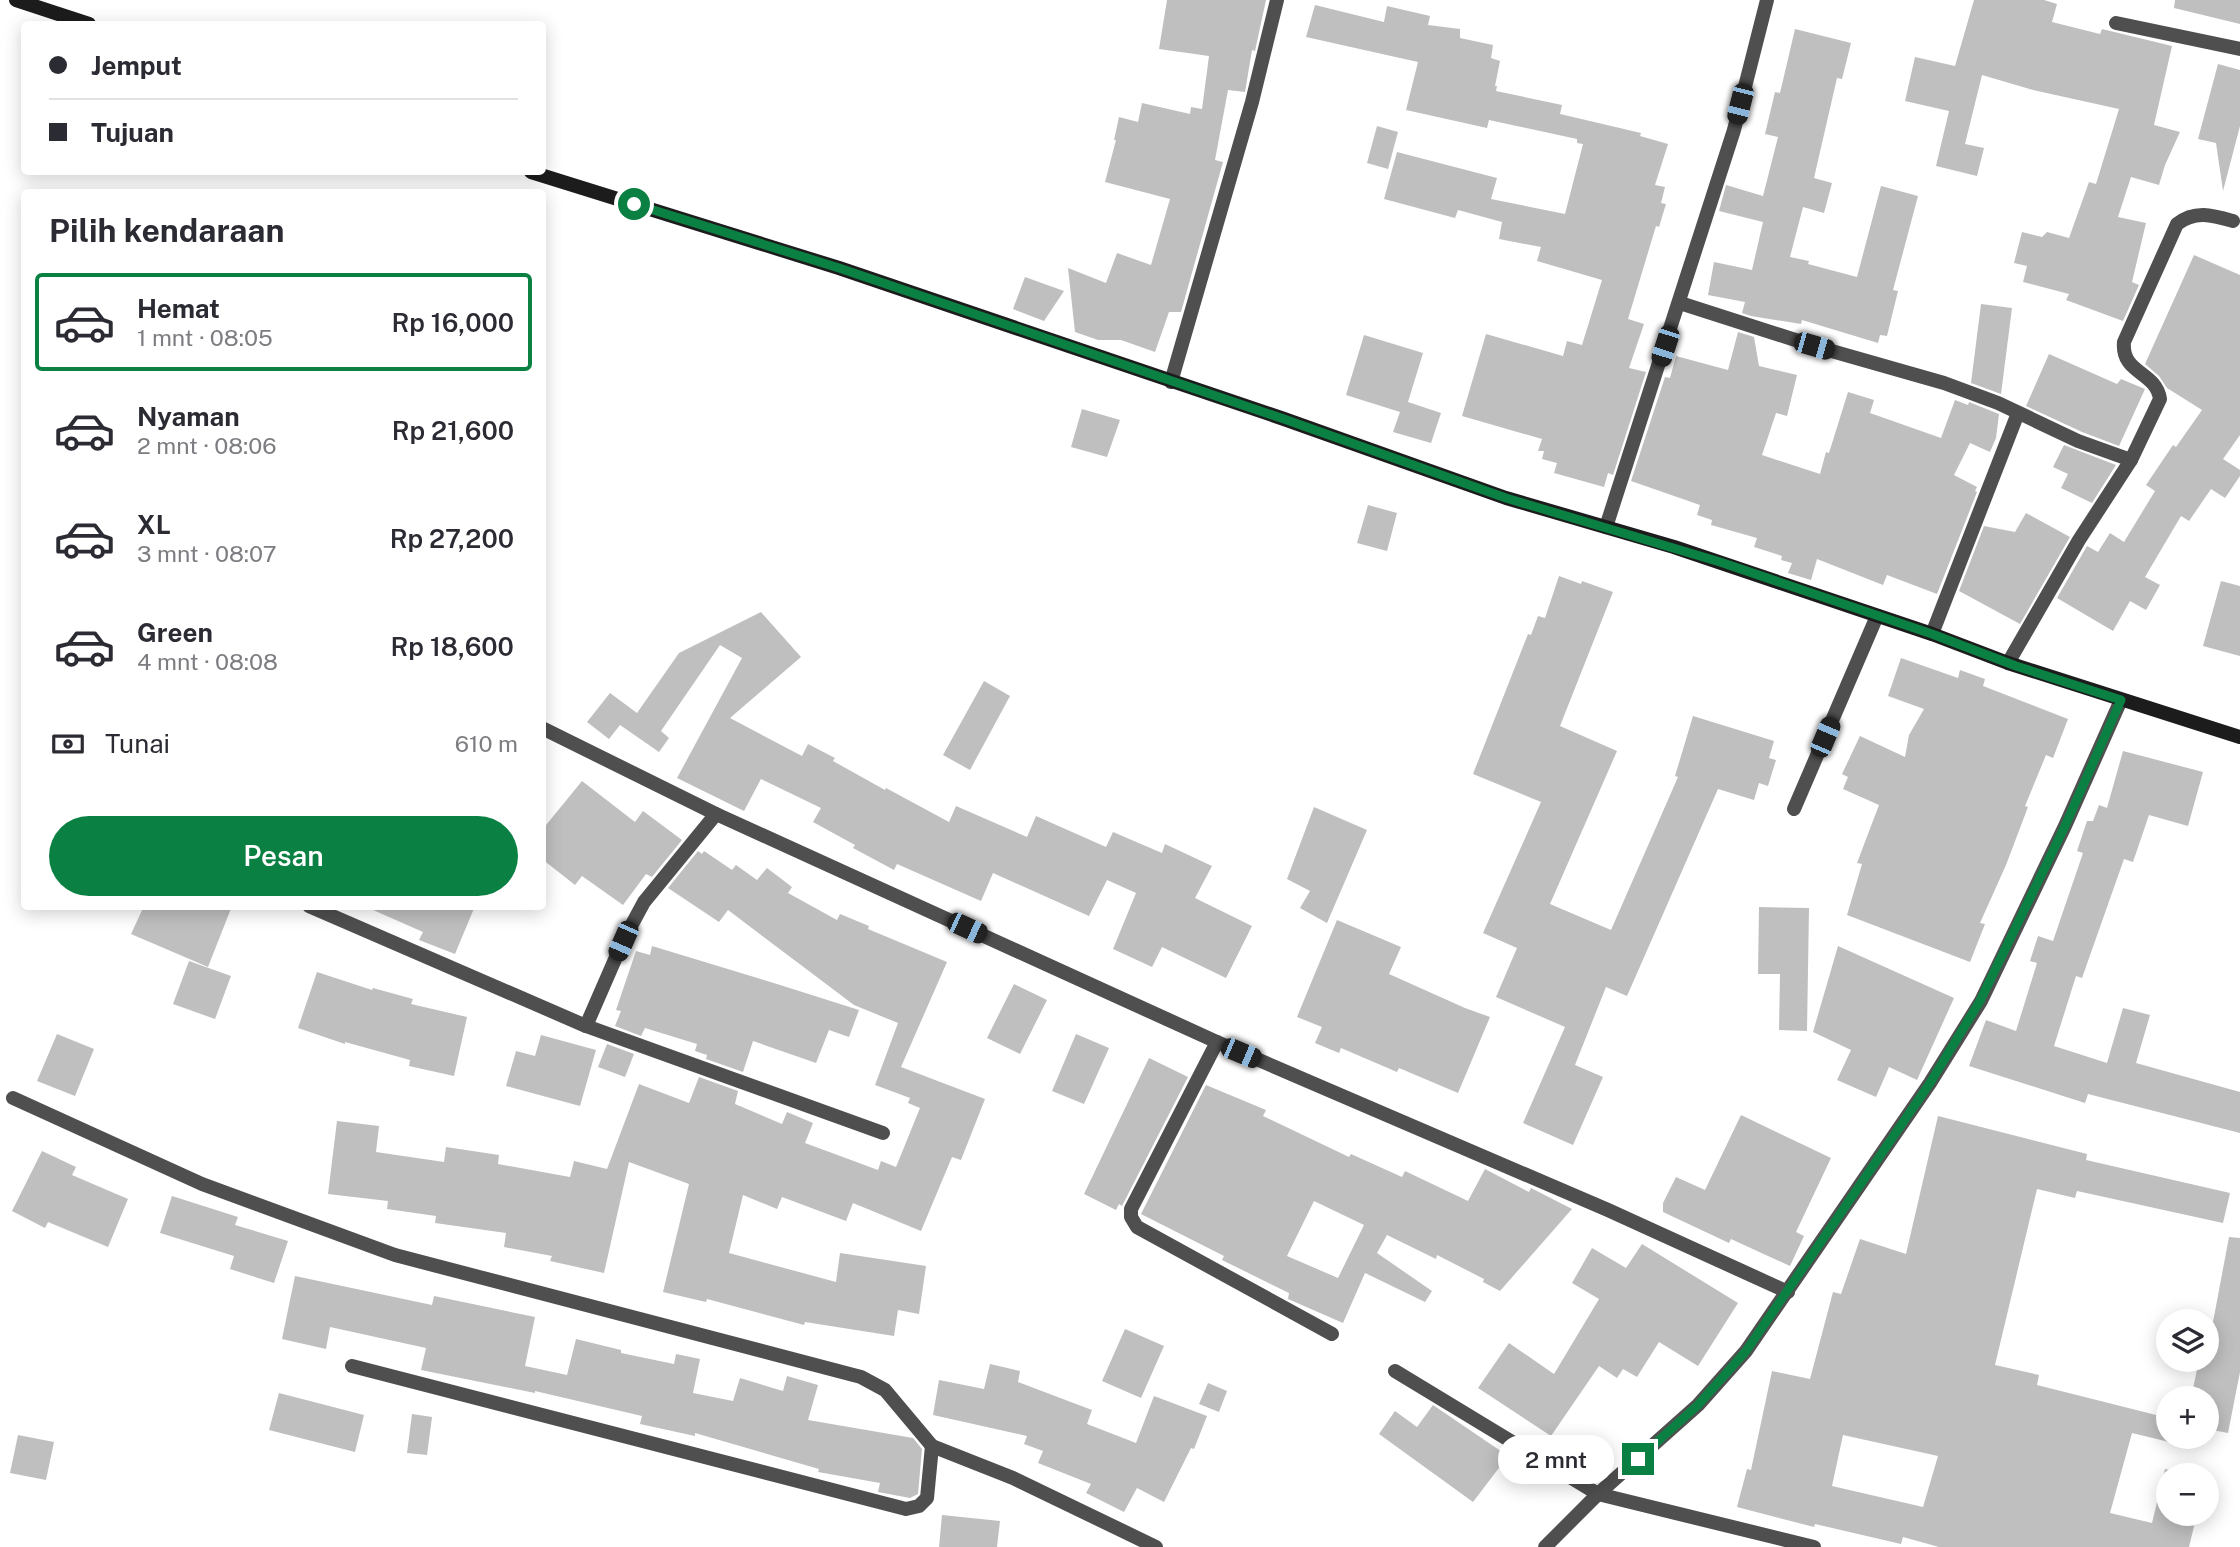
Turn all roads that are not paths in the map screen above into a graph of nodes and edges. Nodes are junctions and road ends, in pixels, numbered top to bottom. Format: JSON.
{"nodes":[{"id":1,"x":16,"y":0,"type":"edge"},
{"id":2,"x":1278,"y":0,"type":"edge"},
{"id":3,"x":1763,"y":1,"type":"edge"},
{"id":4,"x":80,"y":21,"type":"edge"},
{"id":5,"x":2116,"y":23,"type":"dead end"},
{"id":6,"x":2240,"y":49,"type":"edge"},
{"id":7,"x":541,"y":175,"type":"edge"},
{"id":8,"x":2233,"y":221,"type":"dead end"},
{"id":9,"x":1679,"y":303,"type":"junction"},
{"id":10,"x":1171,"y":382,"type":"junction"},
{"id":11,"x":2018,"y":413,"type":"junction"},
{"id":12,"x":2131,"y":460,"type":"junction"},
{"id":13,"x":1606,"y":527,"type":"junction"},
{"id":14,"x":1877,"y":616,"type":"junction"},
{"id":15,"x":1932,"y":634,"type":"junction"},
{"id":16,"x":2008,"y":663,"type":"junction"},
{"id":17,"x":2121,"y":700,"type":"junction"},
{"id":18,"x":546,"y":730,"type":"edge"},
{"id":19,"x":2240,"y":737,"type":"edge"},
{"id":20,"x":1794,"y":809,"type":"dead end"},
{"id":21,"x":716,"y":814,"type":"junction"},
{"id":22,"x":318,"y":910,"type":"edge"},
{"id":23,"x":586,"y":1026,"type":"junction"},
{"id":24,"x":1217,"y":1042,"type":"junction"},
{"id":25,"x":13,"y":1098,"type":"dead end"},
{"id":26,"x":883,"y":1133,"type":"dead end"},
{"id":27,"x":1787,"y":1292,"type":"junction"},
{"id":28,"x":1332,"y":1334,"type":"dead end"},
{"id":29,"x":352,"y":1366,"type":"dead end"},
{"id":30,"x":1395,"y":1370,"type":"dead end"},
{"id":31,"x":932,"y":1446,"type":"junction"},
{"id":32,"x":1598,"y":1494,"type":"junction"},
{"id":33,"x":1156,"y":1547,"type":"edge"},
{"id":34,"x":1545,"y":1547,"type":"edge"},
{"id":35,"x":1814,"y":1547,"type":"edge"}],
"edges":[{"from":1,"to":4,"type":"street"},
{"from":2,"to":10,"type":"street"},
{"from":3,"to":9,"type":"street"},
{"from":5,"to":6,"type":"street"},
{"from":7,"to":10,"type":"street"},
{"from":8,"to":12,"type":"street"},
{"from":9,"to":11,"type":"street"},
{"from":9,"to":13,"type":"street"},
{"from":10,"to":13,"type":"street"},
{"from":11,"to":12,"type":"street"},
{"from":11,"to":15,"type":"street"},
{"from":12,"to":16,"type":"street"},
{"from":13,"to":14,"type":"street"},
{"from":14,"to":15,"type":"street"},
{"from":14,"to":20,"type":"street"},
{"from":15,"to":16,"type":"street"},
{"from":16,"to":17,"type":"street"},
{"from":17,"to":19,"type":"street"},
{"from":17,"to":27,"type":"street"},
{"from":18,"to":21,"type":"street"},
{"from":21,"to":23,"type":"street"},
{"from":21,"to":24,"type":"street"},
{"from":22,"to":23,"type":"street"},
{"from":23,"to":26,"type":"street"},
{"from":24,"to":27,"type":"street"},
{"from":24,"to":28,"type":"street"},
{"from":25,"to":31,"type":"street"},
{"from":27,"to":32,"type":"street"},
{"from":29,"to":31,"type":"street"},
{"from":30,"to":32,"type":"street"},
{"from":31,"to":33,"type":"street"},
{"from":32,"to":34,"type":"street"},
{"from":32,"to":35,"type":"street"}]}
